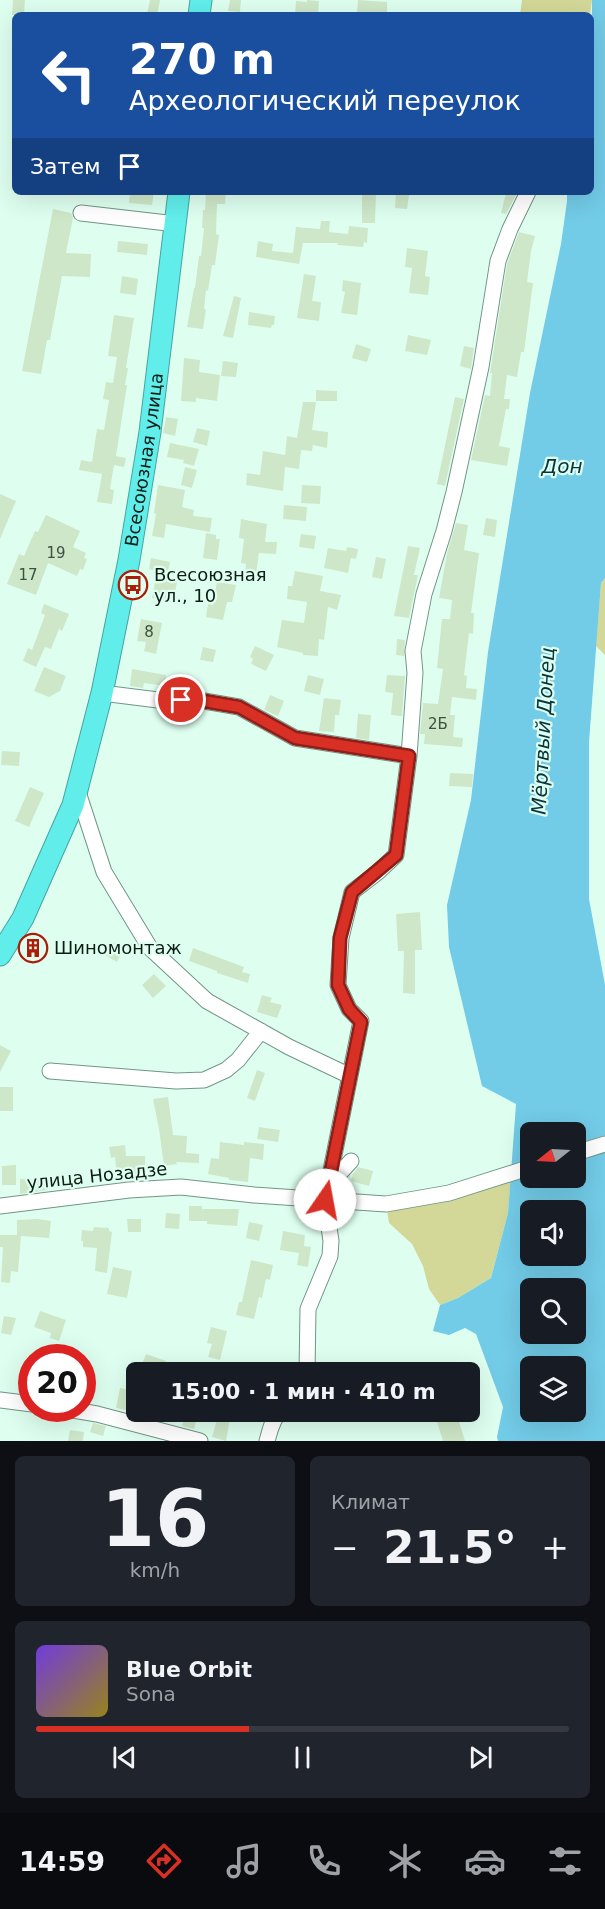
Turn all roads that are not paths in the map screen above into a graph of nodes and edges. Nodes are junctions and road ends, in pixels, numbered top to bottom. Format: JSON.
{"nodes":[{"id":1,"x":179,"y":195,"type":"edge"},
{"id":2,"x":527,"y":195,"type":"edge"},
{"id":3,"x":81,"y":213,"type":"dead end"},
{"id":4,"x":176,"y":224,"type":"junction"},
{"id":5,"x":102,"y":693,"type":"junction"},
{"id":6,"x":409,"y":756,"type":"junction"},
{"id":7,"x":77,"y":789,"type":"junction"},
{"id":8,"x":0,"y":955,"type":"edge"},
{"id":9,"x":261,"y":1031,"type":"junction"},
{"id":10,"x":50,"y":1071,"type":"dead end"},
{"id":11,"x":350,"y":1076,"type":"junction"},
{"id":12,"x":605,"y":1143,"type":"edge"},
{"id":13,"x":586,"y":1150,"type":"edge"},
{"id":14,"x":351,"y":1161,"type":"dead end"},
{"id":15,"x":520,"y":1170,"type":"edge"},
{"id":16,"x":326,"y":1193,"type":"junction"},
{"id":17,"x":0,"y":1206,"type":"edge"},
{"id":18,"x":308,"y":1362,"type":"edge"},
{"id":19,"x":0,"y":1400,"type":"edge"},
{"id":20,"x":18,"y":1402,"type":"edge"},
{"id":21,"x":96,"y":1414,"type":"edge"},
{"id":22,"x":273,"y":1422,"type":"edge"},
{"id":23,"x":200,"y":1441,"type":"edge"},
{"id":24,"x":267,"y":1441,"type":"edge"}],
"edges":[{"from":1,"to":4,"type":"highway","name":"Всесоюзная улица"},
{"from":2,"to":6,"type":"street"},
{"from":3,"to":4,"type":"street"},
{"from":4,"to":5,"type":"highway","name":"Всесоюзная улица"},
{"from":5,"to":6,"type":"street"},
{"from":5,"to":7,"type":"highway","name":"Всесоюзная улица"},
{"from":6,"to":11,"type":"street"},
{"from":7,"to":8,"type":"highway","name":"Всесоюзная улица"},
{"from":7,"to":9,"type":"street"},
{"from":9,"to":10,"type":"street"},
{"from":9,"to":11,"type":"street"},
{"from":11,"to":16,"type":"street"},
{"from":12,"to":13,"type":"street"},
{"from":14,"to":16,"type":"street"},
{"from":15,"to":16,"type":"street","name":"улица Нозадзе"},
{"from":16,"to":17,"type":"street","name":"улица Нозадзе"},
{"from":16,"to":18,"type":"street"},
{"from":19,"to":20,"type":"street"},
{"from":21,"to":23,"type":"street"},
{"from":22,"to":24,"type":"street"}]}
